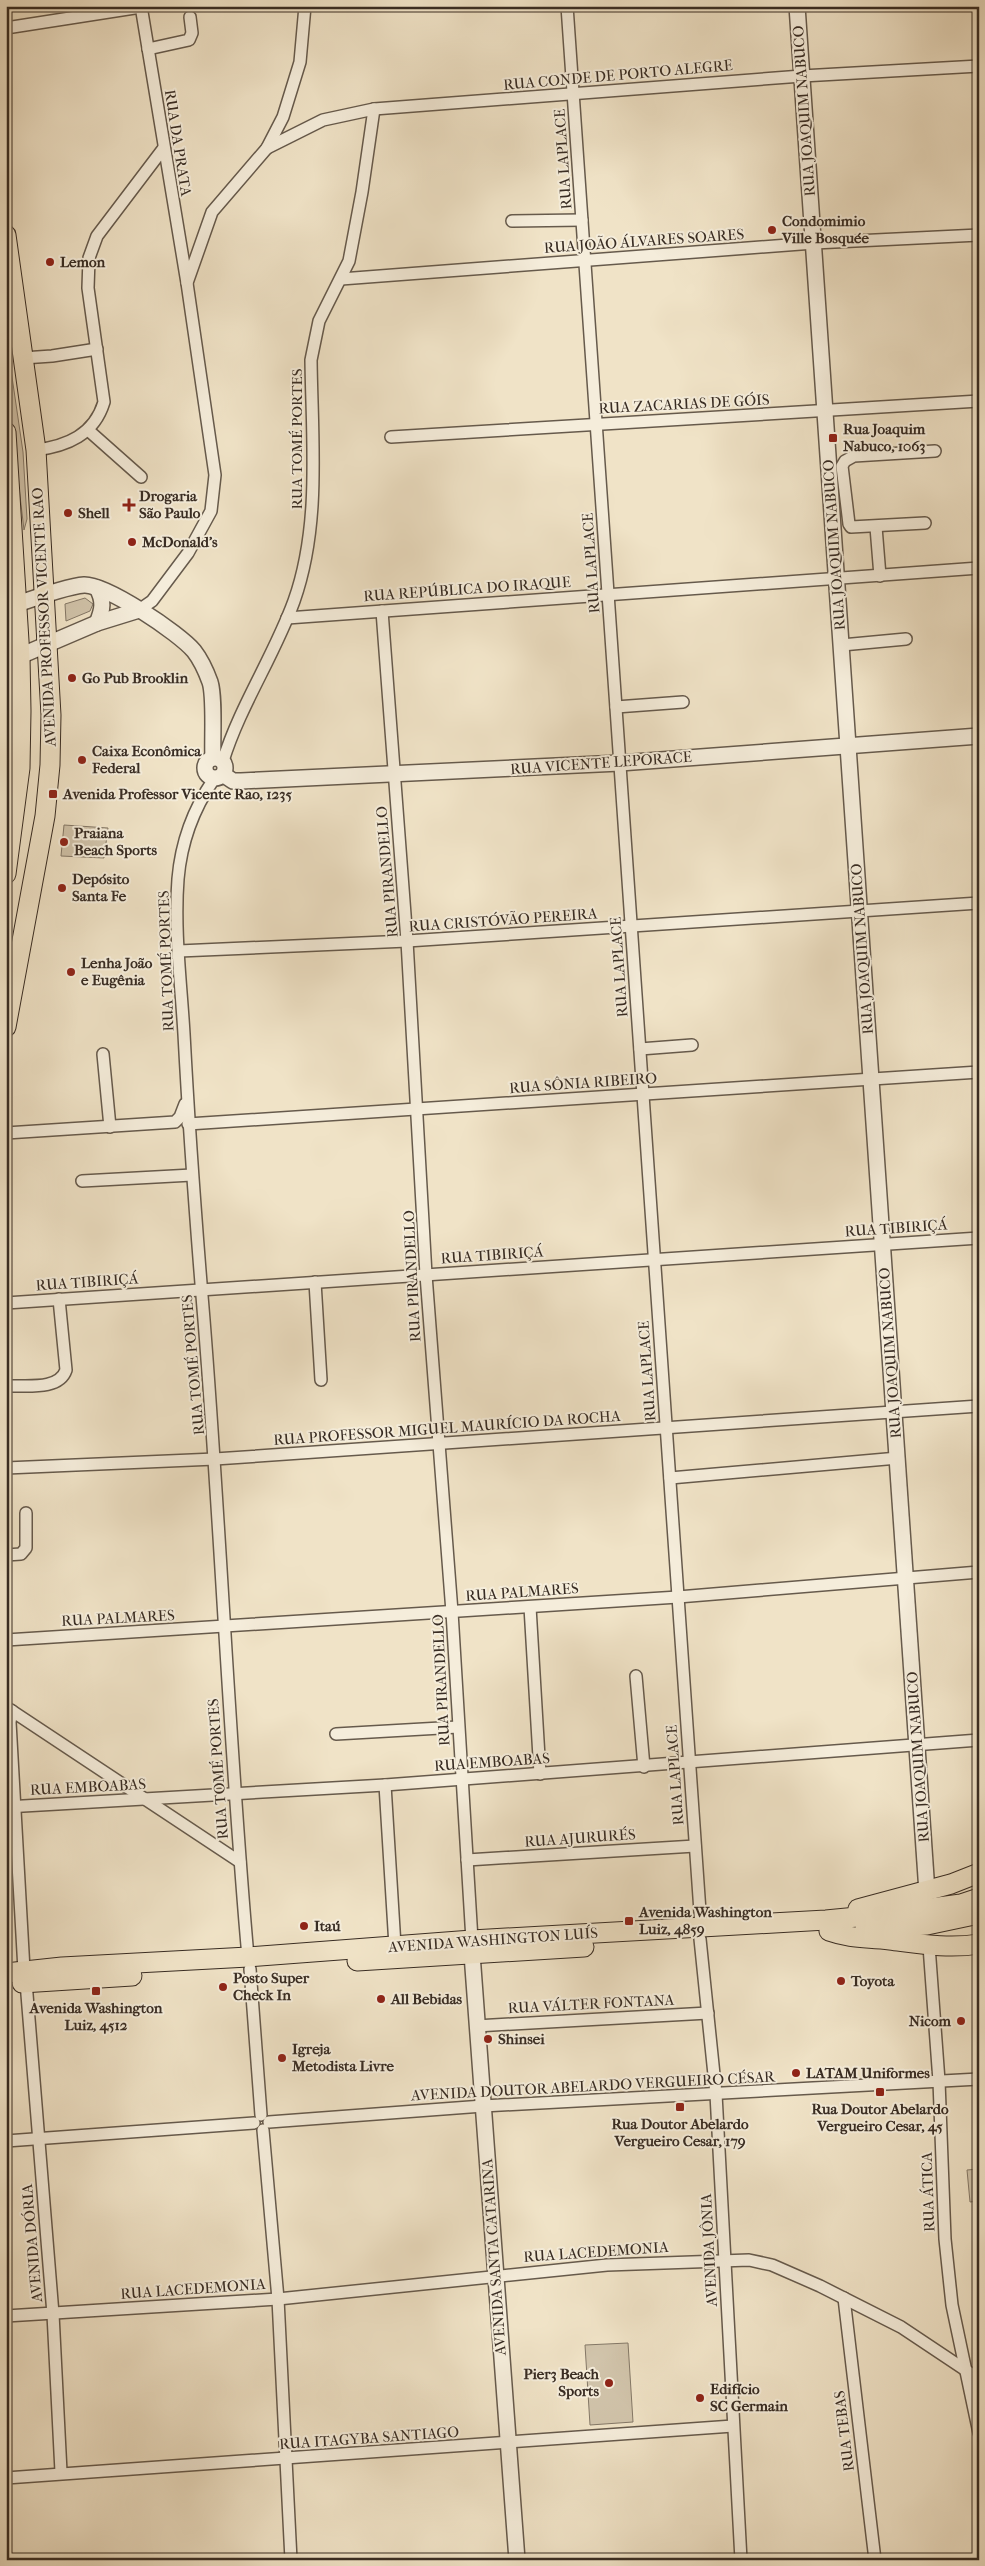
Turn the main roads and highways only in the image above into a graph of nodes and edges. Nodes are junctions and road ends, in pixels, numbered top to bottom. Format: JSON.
{"nodes":[{"id":1,"x":6,"y":235,"type":"edge"},
{"id":2,"x":6,"y":432,"type":"edge"},
{"id":3,"x":11,"y":606,"type":"edge"},
{"id":4,"x":13,"y":659,"type":"edge"},
{"id":5,"x":6,"y":874,"type":"edge"},
{"id":6,"x":6,"y":1027,"type":"edge"},
{"id":7,"x":979,"y":1873,"type":"edge"},
{"id":8,"x":979,"y":1898,"type":"edge"},
{"id":9,"x":979,"y":1914,"type":"edge"},
{"id":10,"x":827,"y":1926,"type":"junction"},
{"id":11,"x":979,"y":1944,"type":"edge"},
{"id":12,"x":472,"y":1947,"type":"junction"},
{"id":13,"x":249,"y":1963,"type":"junction"},
{"id":14,"x":19,"y":1975,"type":"edge"},
{"id":15,"x":6,"y":1986,"type":"edge"}],
"edges":[{"from":1,"to":6,"type":"main road","name":"AVENIDA PROFESSOR VICENTE RAO"},
{"from":2,"to":3,"type":"main road","name":"AVENIDA PROFESSOR VICENTE RAO"},
{"from":3,"to":4,"type":"main road","name":"AVENIDA PROFESSOR VICENTE RAO"},
{"from":4,"to":5,"type":"main road","name":"AVENIDA PROFESSOR VICENTE RAO"},
{"from":7,"to":10,"type":"main road"},
{"from":8,"to":10,"type":"main road","name":"AVENIDA WASHINGTON LUÍS"},
{"from":9,"to":10,"type":"main road","name":"AVENIDA WASHINGTON LUÍS"},
{"from":10,"to":11,"type":"main road"},
{"from":10,"to":12,"type":"main road","name":"AVENIDA WASHINGTON LUÍS"},
{"from":12,"to":13,"type":"main road","name":"AVENIDA WASHINGTON LUÍS"},
{"from":12,"to":13,"type":"main road","name":"AVENIDA WASHINGTON LUÍS"},
{"from":13,"to":14,"type":"main road","name":"AVENIDA WASHINGTON LUÍS"},
{"from":14,"to":15,"type":"main road","name":"AVENIDA WASHINGTON LUÍS"}]}
